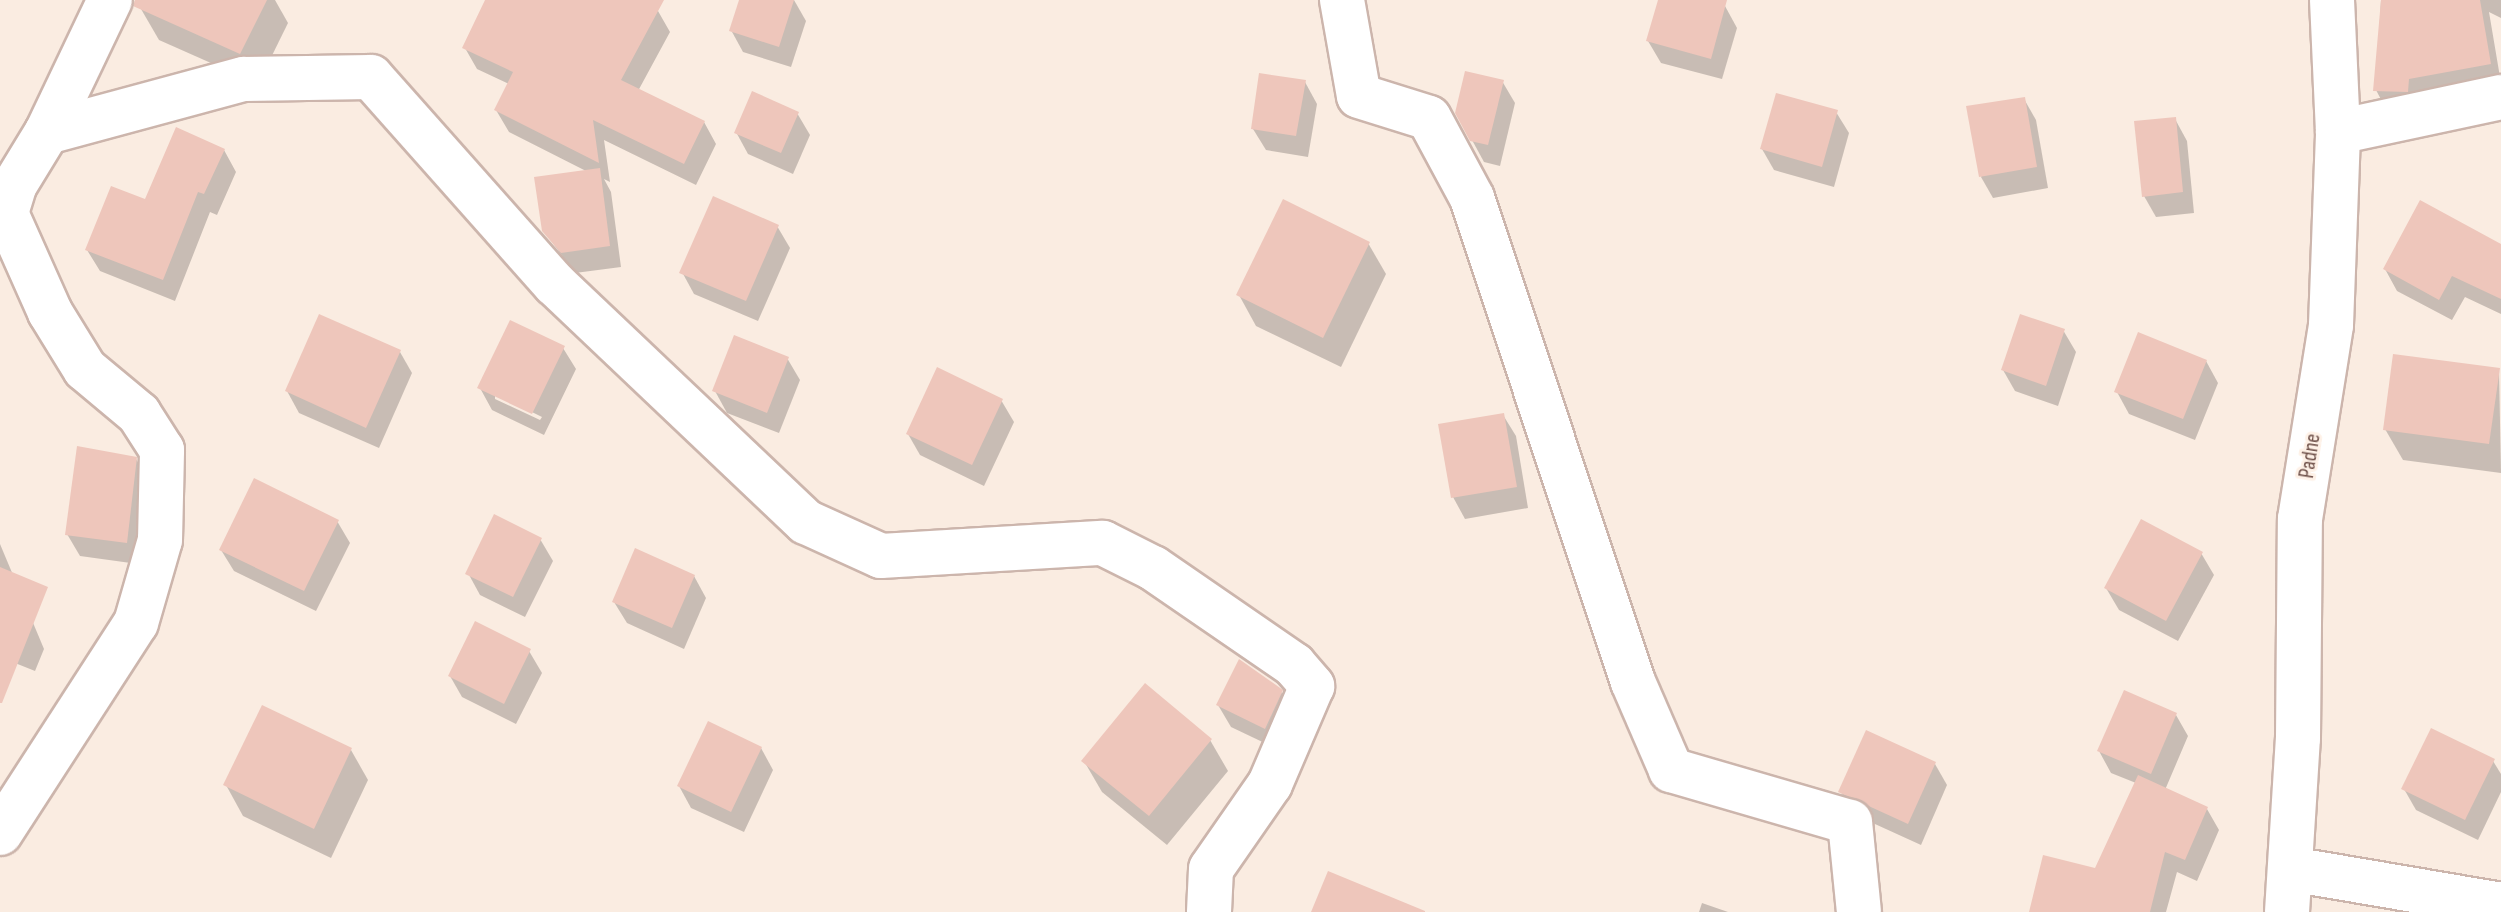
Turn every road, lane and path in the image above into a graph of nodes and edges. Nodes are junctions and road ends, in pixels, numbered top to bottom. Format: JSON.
{"nodes":[{"id":1,"x":110,"y":0,"type":"edge"},
{"id":2,"x":1342,"y":0,"type":"edge"},
{"id":3,"x":2332,"y":0,"type":"edge"},
{"id":4,"x":2501,"y":97,"type":"edge"},
{"id":5,"x":47,"y":132,"type":"junction"},
{"id":6,"x":2338,"y":132,"type":"junction"},
{"id":7,"x":0,"y":833,"type":"edge"},
{"id":8,"x":2291,"y":869,"type":"junction"},
{"id":9,"x":2501,"y":905,"type":"edge"},
{"id":10,"x":1209,"y":912,"type":"edge"},
{"id":11,"x":1859,"y":912,"type":"edge"},
{"id":12,"x":2287,"y":912,"type":"edge"}],
"edges":[{"from":1,"to":5,"type":"street"},
{"from":2,"to":11,"type":"street"},
{"from":3,"to":6,"type":"street","name":"Padne"},
{"from":4,"to":6,"type":"street"},
{"from":5,"to":7,"type":"street"},
{"from":5,"to":10,"type":"street"},
{"from":6,"to":8,"type":"street","name":"Padne"},
{"from":8,"to":9,"type":"street"},
{"from":8,"to":12,"type":"street","name":"Padne"}]}
